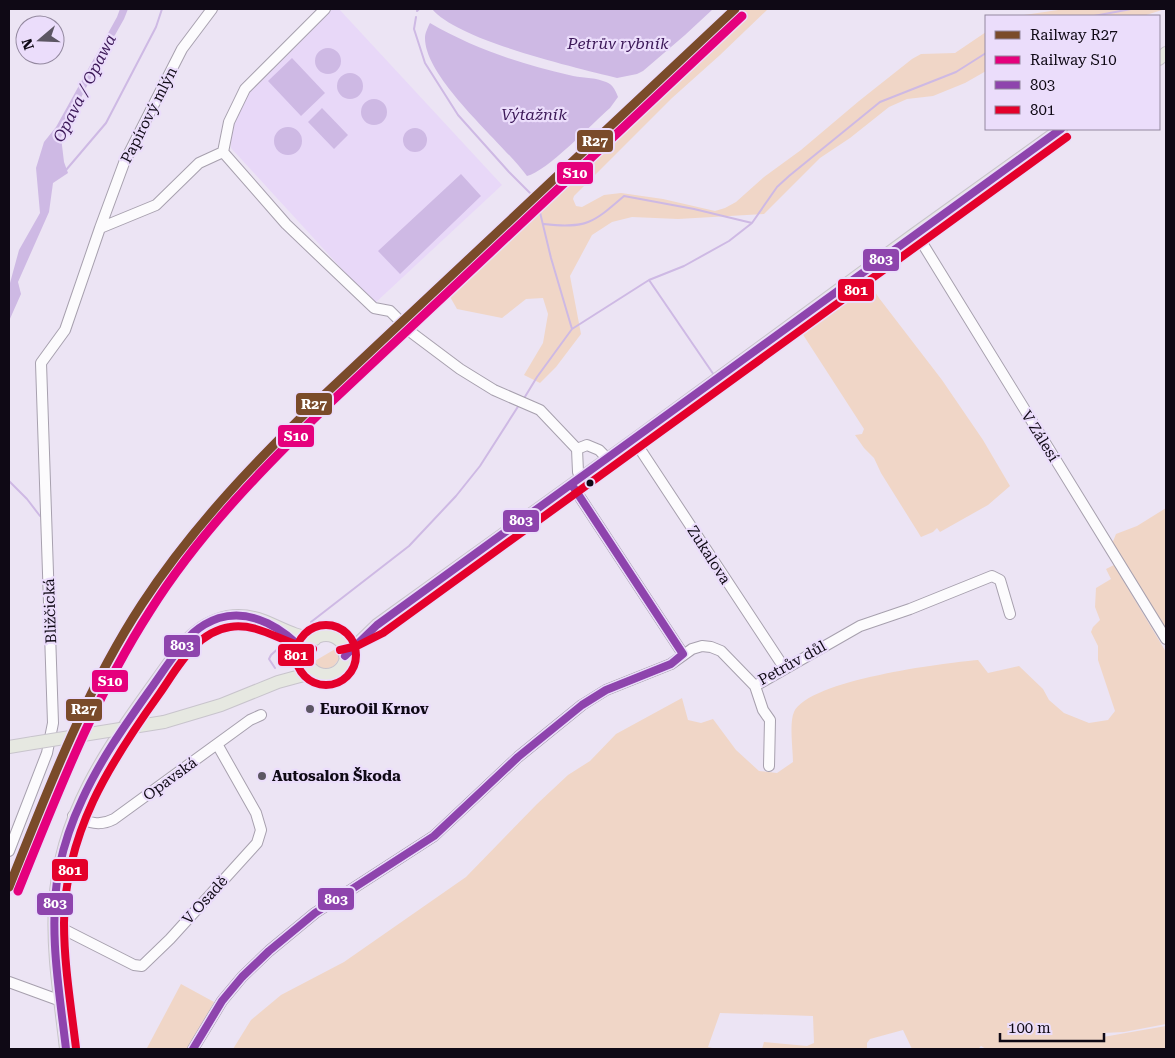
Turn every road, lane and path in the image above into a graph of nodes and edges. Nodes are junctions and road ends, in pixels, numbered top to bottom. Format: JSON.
{"nodes":[{"id":1,"x":212,"y":9,"type":"edge"},
{"id":2,"x":325,"y":9,"type":"edge"},
{"id":3,"x":1060,"y":130,"type":"edge"},
{"id":4,"x":223,"y":152,"type":"junction"},
{"id":5,"x":100,"y":228,"type":"junction"},
{"id":6,"x":916,"y":233,"type":"junction"},
{"id":7,"x":41,"y":363,"type":"joint"},
{"id":8,"x":634,"y":440,"type":"junction"},
{"id":9,"x":577,"y":448,"type":"junction"},
{"id":10,"x":608,"y":459,"type":"junction"},
{"id":11,"x":577,"y":482,"type":"junction"},
{"id":12,"x":1010,"y":614,"type":"dead end"},
{"id":13,"x":377,"y":625,"type":"junction"},
{"id":14,"x":284,"y":631,"type":"junction"},
{"id":15,"x":315,"y":639,"type":"junction"},
{"id":16,"x":1166,"y":639,"type":"edge"},
{"id":17,"x":338,"y":640,"type":"junction"},
{"id":18,"x":683,"y":654,"type":"junction"},
{"id":19,"x":306,"y":655,"type":"junction"},
{"id":20,"x":345,"y":656,"type":"junction"},
{"id":21,"x":785,"y":669,"type":"junction"},
{"id":22,"x":315,"y":672,"type":"junction"},
{"id":23,"x":278,"y":682,"type":"junction"},
{"id":24,"x":756,"y":686,"type":"junction"},
{"id":25,"x":261,"y":715,"type":"dead end"},
{"id":26,"x":217,"y":744,"type":"junction"},
{"id":27,"x":9,"y":747,"type":"edge"},
{"id":28,"x":769,"y":766,"type":"dead end"},
{"id":29,"x":73,"y":816,"type":"junction"},
{"id":30,"x":9,"y":851,"type":"edge"},
{"id":31,"x":55,"y":928,"type":"junction"},
{"id":32,"x":9,"y":982,"type":"edge"},
{"id":33,"x":61,"y":1001,"type":"junction"},
{"id":34,"x":66,"y":1049,"type":"edge"},
{"id":35,"x":193,"y":1049,"type":"edge"}],
"edges":[{"from":1,"to":5,"type":"street","name":"Papírový mlýn"},
{"from":2,"to":4,"type":"street"},
{"from":3,"to":6,"type":"main road"},
{"from":4,"to":5,"type":"street"},
{"from":4,"to":9,"type":"street"},
{"from":5,"to":7,"type":"street","name":"Papírový mlýn"},
{"from":6,"to":8,"type":"main road"},
{"from":6,"to":16,"type":"street","name":"V Zálesí"},
{"from":7,"to":30,"type":"street","name":"Bližčická"},
{"from":8,"to":10,"type":"main road"},
{"from":8,"to":21,"type":"street","name":"Zukalova"},
{"from":9,"to":10,"type":"street"},
{"from":9,"to":11,"type":"street"},
{"from":10,"to":11,"type":"main road"},
{"from":11,"to":13,"type":"main road"},
{"from":11,"to":18,"type":"street"},
{"from":12,"to":21,"type":"street","name":"Petrův důl"},
{"from":13,"to":17,"type":"main road"},
{"from":13,"to":20,"type":"main road"},
{"from":14,"to":15,"type":"main road"},
{"from":14,"to":19,"type":"main road"},
{"from":14,"to":29,"type":"main road"},
{"from":15,"to":17,"type":"main road"},
{"from":15,"to":19,"type":"main road"},
{"from":17,"to":20,"type":"main road"},
{"from":18,"to":24,"type":"street","name":"Petrův důl"},
{"from":18,"to":35,"type":"street","name":"Petrův důl"},
{"from":19,"to":22,"type":"main road"},
{"from":19,"to":23,"type":"main road"},
{"from":20,"to":22,"type":"main road"},
{"from":21,"to":24,"type":"street","name":"Petrův důl"},
{"from":22,"to":23,"type":"main road"},
{"from":23,"to":27,"type":"main road","bridge":true},
{"from":24,"to":28,"type":"street"},
{"from":25,"to":26,"type":"street","name":"Opavská"},
{"from":26,"to":29,"type":"street","name":"Opavská"},
{"from":26,"to":31,"type":"street","name":"V Osadě"},
{"from":29,"to":31,"type":"main road"},
{"from":31,"to":33,"type":"main road"},
{"from":32,"to":33,"type":"street"},
{"from":33,"to":34,"type":"main road"}]}
